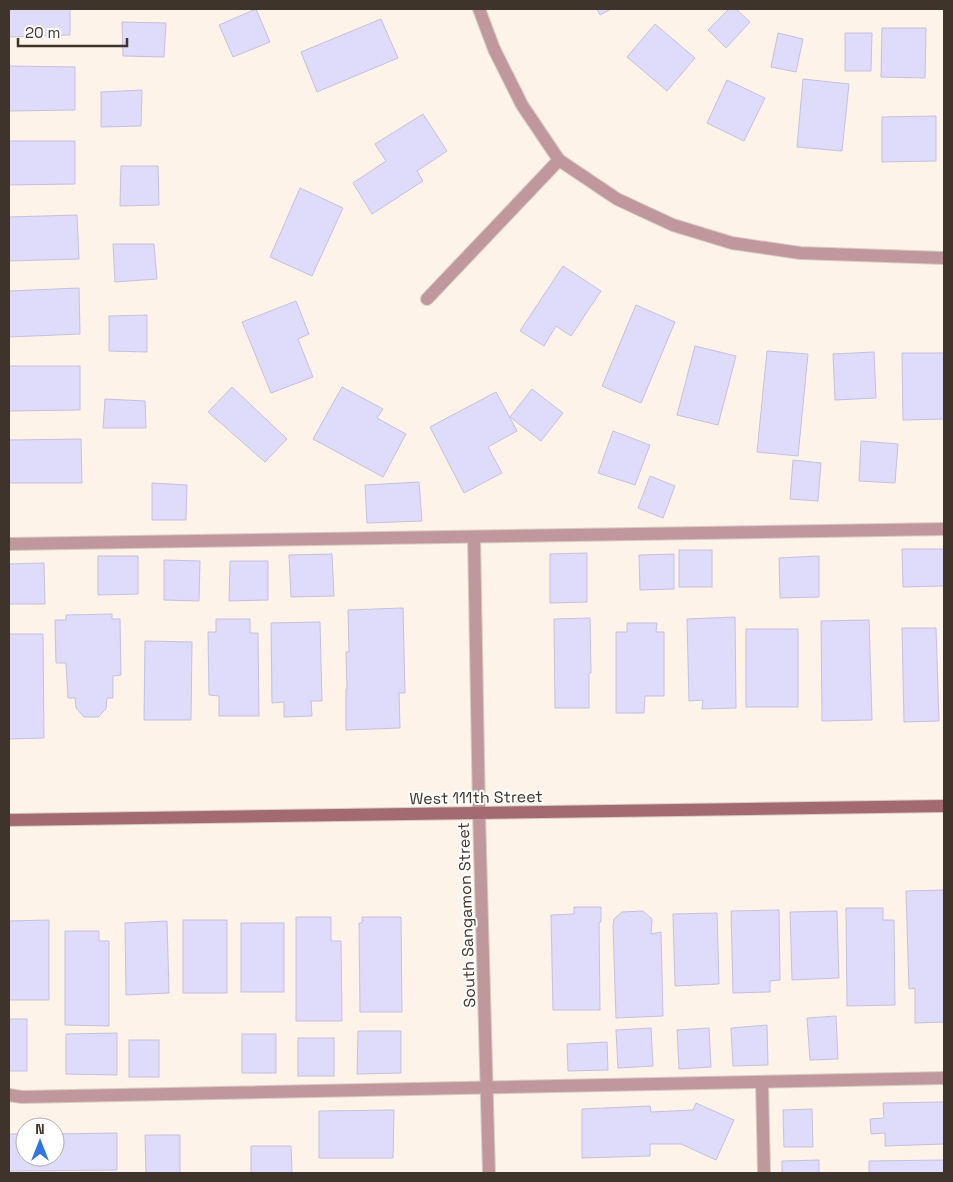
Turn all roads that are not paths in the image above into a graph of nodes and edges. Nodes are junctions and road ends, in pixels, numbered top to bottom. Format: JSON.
{"nodes":[{"id":1,"x":479,"y":9,"type":"edge"},
{"id":2,"x":559,"y":160,"type":"junction"},
{"id":3,"x":944,"y":258,"type":"edge"},
{"id":4,"x":428,"y":299,"type":"dead end"},
{"id":5,"x":944,"y":528,"type":"edge"},
{"id":6,"x":474,"y":536,"type":"junction"},
{"id":7,"x":9,"y":544,"type":"edge"},
{"id":8,"x":944,"y":806,"type":"edge"},
{"id":9,"x":479,"y":813,"type":"junction"},
{"id":10,"x":9,"y":820,"type":"edge"},
{"id":11,"x":944,"y":1078,"type":"edge"},
{"id":12,"x":762,"y":1082,"type":"junction"},
{"id":13,"x":487,"y":1087,"type":"junction"},
{"id":14,"x":9,"y":1095,"type":"edge"},
{"id":15,"x":489,"y":1173,"type":"edge"},
{"id":16,"x":764,"y":1173,"type":"edge"}],
"edges":[{"from":1,"to":2,"type":"street"},
{"from":2,"to":3,"type":"street"},
{"from":2,"to":4,"type":"street"},
{"from":5,"to":6,"type":"street"},
{"from":6,"to":7,"type":"street"},
{"from":6,"to":9,"type":"street","name":"South Sangamon Street"},
{"from":8,"to":9,"type":"main road","name":"West 111th Street"},
{"from":9,"to":10,"type":"main road","name":"West 111th Street"},
{"from":9,"to":13,"type":"street","name":"South Sangamon Street"},
{"from":11,"to":12,"type":"street"},
{"from":12,"to":13,"type":"street"},
{"from":12,"to":16,"type":"street"},
{"from":13,"to":14,"type":"street"},
{"from":13,"to":15,"type":"street","name":"South Sangamon Street"}]}
